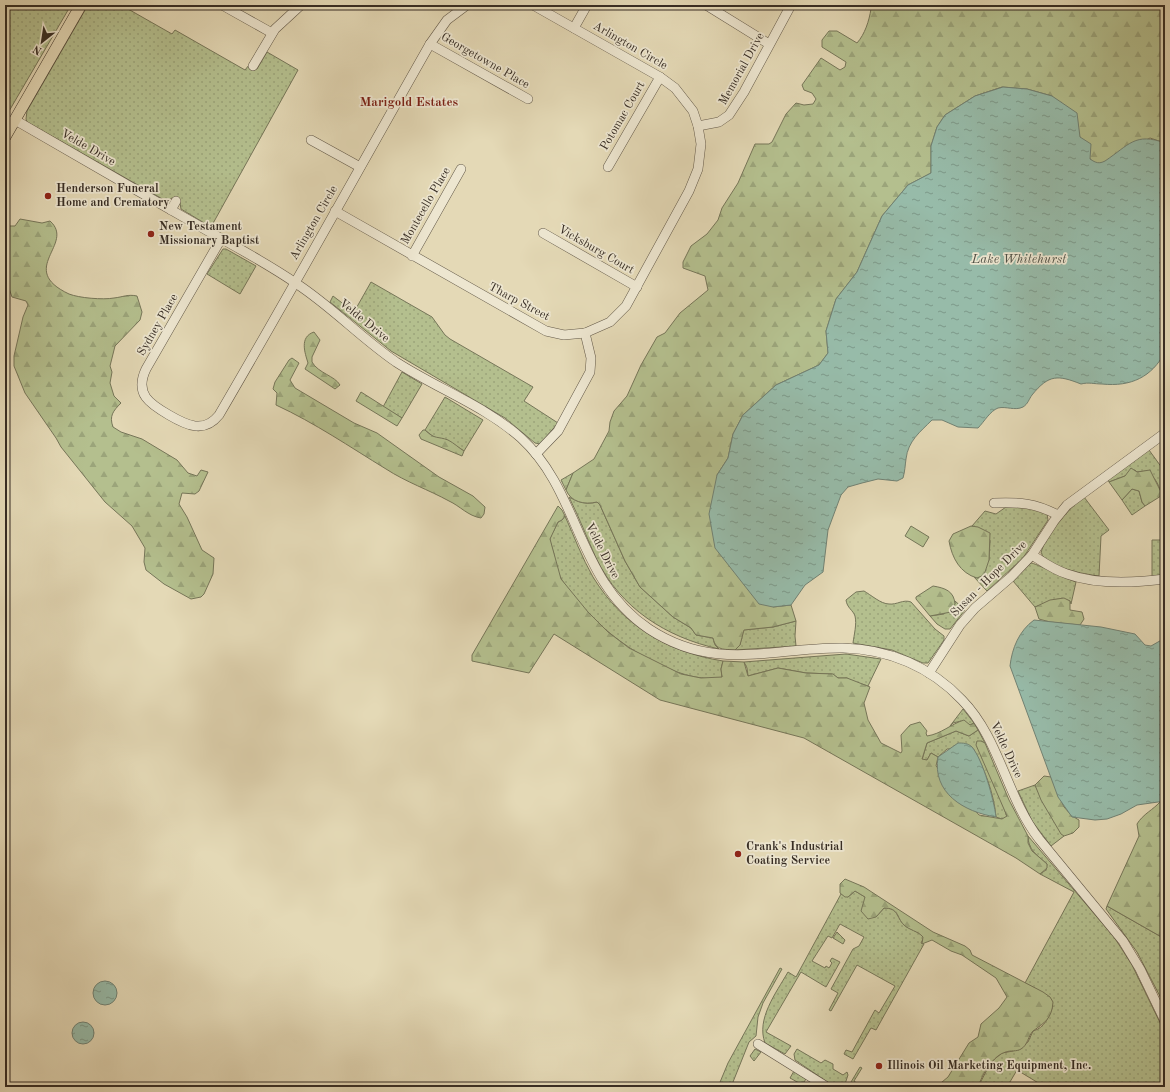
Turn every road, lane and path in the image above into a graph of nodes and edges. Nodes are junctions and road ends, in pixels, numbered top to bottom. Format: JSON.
{"nodes":[{"id":1,"x":81,"y":5,"type":"edge"},
{"id":2,"x":222,"y":5,"type":"edge"},
{"id":3,"x":301,"y":5,"type":"edge"},
{"id":4,"x":467,"y":5,"type":"edge"},
{"id":5,"x":533,"y":5,"type":"edge"},
{"id":6,"x":587,"y":5,"type":"edge"},
{"id":7,"x":706,"y":5,"type":"edge"},
{"id":8,"x":791,"y":5,"type":"edge"},
{"id":9,"x":574,"y":28,"type":"junction"},
{"id":10,"x":272,"y":33,"type":"junction"},
{"id":11,"x":430,"y":44,"type":"junction"},
{"id":12,"x":769,"y":44,"type":"junction"},
{"id":13,"x":253,"y":66,"type":"dead end"},
{"id":14,"x":660,"y":77,"type":"junction"},
{"id":15,"x":528,"y":99,"type":"dead end"},
{"id":16,"x":15,"y":120,"type":"junction"},
{"id":17,"x":698,"y":126,"type":"junction"},
{"id":18,"x":5,"y":137,"type":"edge"},
{"id":19,"x":311,"y":140,"type":"dead end"},
{"id":20,"x":608,"y":167,"type":"dead end"},
{"id":21,"x":360,"y":168,"type":"junction"},
{"id":22,"x":462,"y":169,"type":"dead end"},
{"id":23,"x":176,"y":201,"type":"dead end"},
{"id":24,"x":171,"y":210,"type":"junction"},
{"id":25,"x":335,"y":211,"type":"junction"},
{"id":26,"x":542,"y":233,"type":"dead end"},
{"id":27,"x":221,"y":239,"type":"junction"},
{"id":28,"x":412,"y":256,"type":"junction"},
{"id":29,"x":294,"y":282,"type":"junction"},
{"id":30,"x":637,"y":287,"type":"junction"},
{"id":31,"x":585,"y":333,"type":"junction"},
{"id":32,"x":171,"y":416,"type":"joint"},
{"id":33,"x":1165,"y":433,"type":"edge"},
{"id":34,"x":536,"y":454,"type":"junction"},
{"id":35,"x":994,"y":503,"type":"dead end"},
{"id":36,"x":1058,"y":515,"type":"junction"},
{"id":37,"x":1032,"y":555,"type":"junction"},
{"id":38,"x":1165,"y":579,"type":"edge"},
{"id":39,"x":929,"y":673,"type":"junction"},
{"id":40,"x":1165,"y":1020,"type":"edge"},
{"id":41,"x":758,"y":1044,"type":"dead end"},
{"id":42,"x":827,"y":1087,"type":"edge"}],
"edges":[{"from":1,"to":16,"type":"main road"},
{"from":2,"to":10,"type":"street"},
{"from":3,"to":10,"type":"street"},
{"from":4,"to":11,"type":"street","name":"Arlington Circle"},
{"from":5,"to":9,"type":"street","name":"Arlington Circle"},
{"from":6,"to":9,"type":"street"},
{"from":7,"to":12,"type":"street"},
{"from":8,"to":12,"type":"street","name":"Memorial Drive"},
{"from":9,"to":14,"type":"street","name":"Arlington Circle"},
{"from":10,"to":13,"type":"street"},
{"from":11,"to":15,"type":"street","name":"Georgetowne Place"},
{"from":11,"to":21,"type":"street","name":"Arlington Circle"},
{"from":12,"to":17,"type":"street","name":"Memorial Drive"},
{"from":14,"to":17,"type":"street","name":"Arlington Circle"},
{"from":14,"to":20,"type":"street","name":"Potomac Court"},
{"from":16,"to":18,"type":"main road"},
{"from":16,"to":24,"type":"street","name":"Velde Drive"},
{"from":17,"to":30,"type":"street","name":"Tharp Street"},
{"from":19,"to":21,"type":"street"},
{"from":21,"to":25,"type":"street","name":"Arlington Circle"},
{"from":22,"to":28,"type":"street","name":"Montecello Place"},
{"from":23,"to":24,"type":"street"},
{"from":24,"to":27,"type":"street","name":"Velde Drive"},
{"from":25,"to":28,"type":"street","name":"Tharp Street"},
{"from":25,"to":29,"type":"street","name":"Arlington Circle"},
{"from":26,"to":30,"type":"street","name":"Vicksburg Court"},
{"from":27,"to":29,"type":"street","name":"Velde Drive"},
{"from":27,"to":32,"type":"street","name":"Sydney Place"},
{"from":28,"to":31,"type":"street","name":"Tharp Street"},
{"from":29,"to":32,"type":"street","name":"Arlington Circle"},
{"from":29,"to":34,"type":"street","name":"Velde Drive"},
{"from":30,"to":31,"type":"street","name":"Tharp Street"},
{"from":31,"to":34,"type":"street"},
{"from":33,"to":36,"type":"street","name":"Susan - Hope Drive"},
{"from":34,"to":39,"type":"street","name":"Velde Drive"},
{"from":35,"to":36,"type":"street"},
{"from":36,"to":37,"type":"street","name":"Susan - Hope Drive"},
{"from":37,"to":38,"type":"street"},
{"from":37,"to":39,"type":"street","name":"Susan - Hope Drive"},
{"from":39,"to":40,"type":"street","name":"Velde Drive"},
{"from":41,"to":42,"type":"street"}]}
